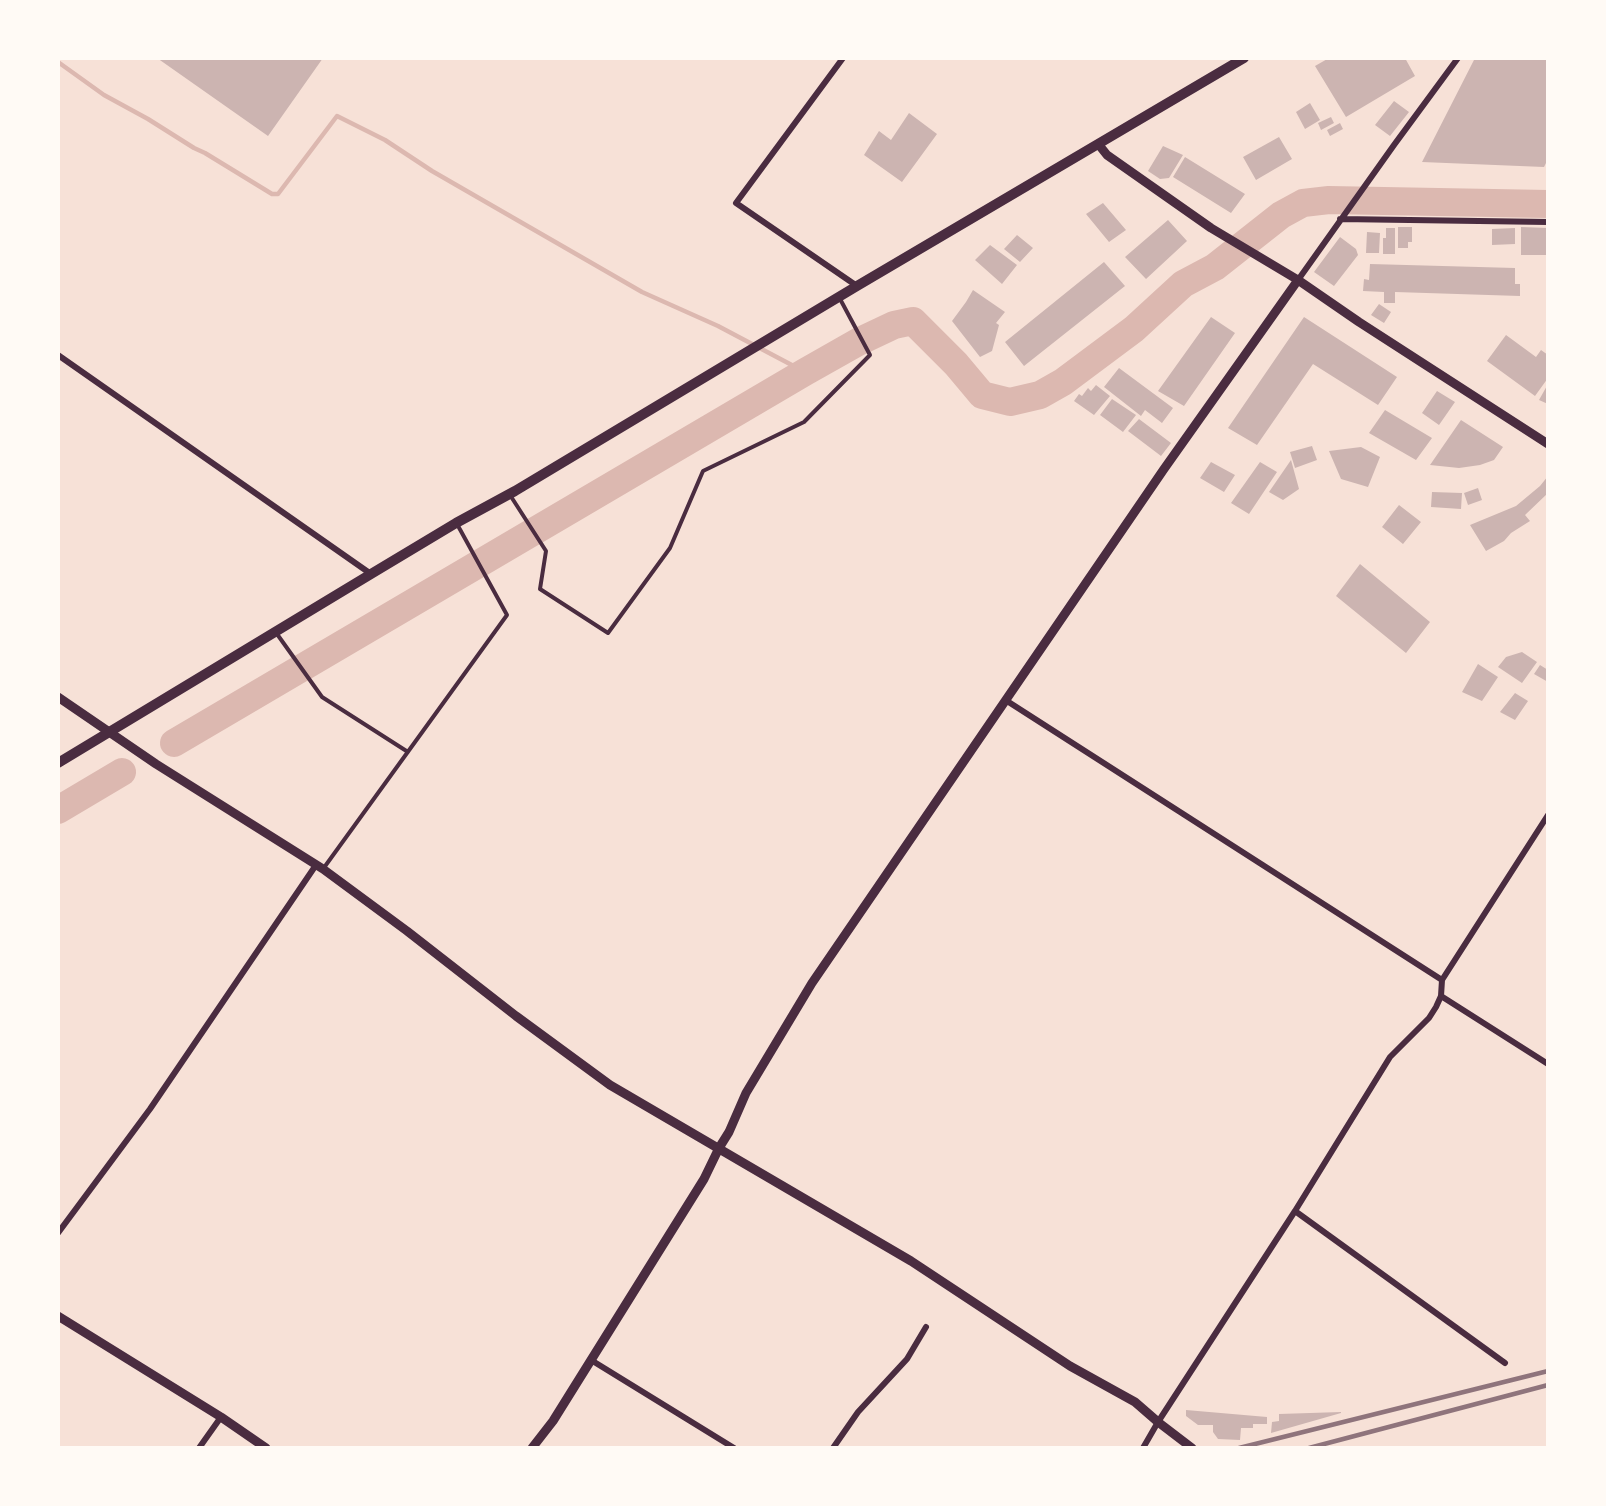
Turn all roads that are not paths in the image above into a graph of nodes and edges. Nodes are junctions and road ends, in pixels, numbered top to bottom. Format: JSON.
{"nodes":[{"id":1,"x":843,"y":58,"type":"edge"},
{"id":2,"x":1244,"y":58,"type":"edge"},
{"id":3,"x":1458,"y":58,"type":"edge"},
{"id":4,"x":1099,"y":145,"type":"junction"},
{"id":5,"x":1340,"y":219,"type":"junction"},
{"id":6,"x":1548,"y":222,"type":"edge"},
{"id":7,"x":1298,"y":280,"type":"junction"},
{"id":8,"x":857,"y":286,"type":"junction"},
{"id":9,"x":839,"y":297,"type":"junction"},
{"id":10,"x":58,"y":355,"type":"edge"},
{"id":11,"x":1548,"y":444,"type":"edge"},
{"id":12,"x":509,"y":494,"type":"junction"},
{"id":13,"x":456,"y":523,"type":"junction"},
{"id":14,"x":370,"y":574,"type":"junction"},
{"id":15,"x":275,"y":631,"type":"junction"},
{"id":16,"x":58,"y":697,"type":"edge"},
{"id":17,"x":1006,"y":701,"type":"junction"},
{"id":18,"x":109,"y":731,"type":"junction"},
{"id":19,"x":408,"y":752,"type":"junction"},
{"id":20,"x":58,"y":763,"type":"edge"},
{"id":21,"x":1548,"y":815,"type":"edge"},
{"id":22,"x":319,"y":867,"type":"junction"},
{"id":23,"x":1442,"y":980,"type":"junction"},
{"id":24,"x":1441,"y":996,"type":"junction"},
{"id":25,"x":1548,"y":1064,"type":"edge"},
{"id":26,"x":719,"y":1148,"type":"junction"},
{"id":27,"x":1295,"y":1211,"type":"junction"},
{"id":28,"x":58,"y":1233,"type":"edge"},
{"id":29,"x":58,"y":1316,"type":"edge"},
{"id":30,"x":926,"y":1327,"type":"dead end"},
{"id":31,"x":591,"y":1360,"type":"junction"},
{"id":32,"x":1505,"y":1363,"type":"dead end"},
{"id":33,"x":221,"y":1417,"type":"junction"},
{"id":34,"x":1158,"y":1422,"type":"junction"},
{"id":35,"x":200,"y":1448,"type":"edge"},
{"id":36,"x":266,"y":1448,"type":"edge"},
{"id":37,"x":532,"y":1448,"type":"edge"},
{"id":38,"x":734,"y":1448,"type":"edge"},
{"id":39,"x":833,"y":1448,"type":"edge"},
{"id":40,"x":1143,"y":1448,"type":"edge"},
{"id":41,"x":1192,"y":1448,"type":"edge"}],
"edges":[{"from":1,"to":8,"type":"street"},
{"from":2,"to":4,"type":"main road"},
{"from":3,"to":5,"type":"street"},
{"from":4,"to":7,"type":"street"},
{"from":4,"to":8,"type":"main road"},
{"from":5,"to":6,"type":"street"},
{"from":5,"to":7,"type":"street"},
{"from":7,"to":11,"type":"street"},
{"from":7,"to":17,"type":"street"},
{"from":8,"to":9,"type":"main road"},
{"from":9,"to":12,"type":"main road"},
{"from":9,"to":12,"type":"lane"},
{"from":10,"to":14,"type":"street"},
{"from":12,"to":13,"type":"main road"},
{"from":13,"to":14,"type":"main road"},
{"from":13,"to":19,"type":"lane"},
{"from":14,"to":15,"type":"main road"},
{"from":15,"to":18,"type":"main road"},
{"from":15,"to":19,"type":"lane"},
{"from":16,"to":18,"type":"street"},
{"from":17,"to":23,"type":"street"},
{"from":17,"to":26,"type":"street"},
{"from":18,"to":20,"type":"main road"},
{"from":18,"to":22,"type":"street"},
{"from":19,"to":22,"type":"lane"},
{"from":21,"to":23,"type":"street"},
{"from":22,"to":26,"type":"street"},
{"from":22,"to":28,"type":"street"},
{"from":23,"to":24,"type":"street"},
{"from":24,"to":25,"type":"street"},
{"from":24,"to":27,"type":"street"},
{"from":26,"to":31,"type":"street"},
{"from":26,"to":34,"type":"street"},
{"from":27,"to":32,"type":"street"},
{"from":27,"to":34,"type":"street"},
{"from":29,"to":33,"type":"street"},
{"from":30,"to":39,"type":"street"},
{"from":31,"to":37,"type":"street"},
{"from":31,"to":38,"type":"street"},
{"from":33,"to":35,"type":"street"},
{"from":33,"to":36,"type":"street"},
{"from":34,"to":40,"type":"street"},
{"from":34,"to":41,"type":"street"}]}
